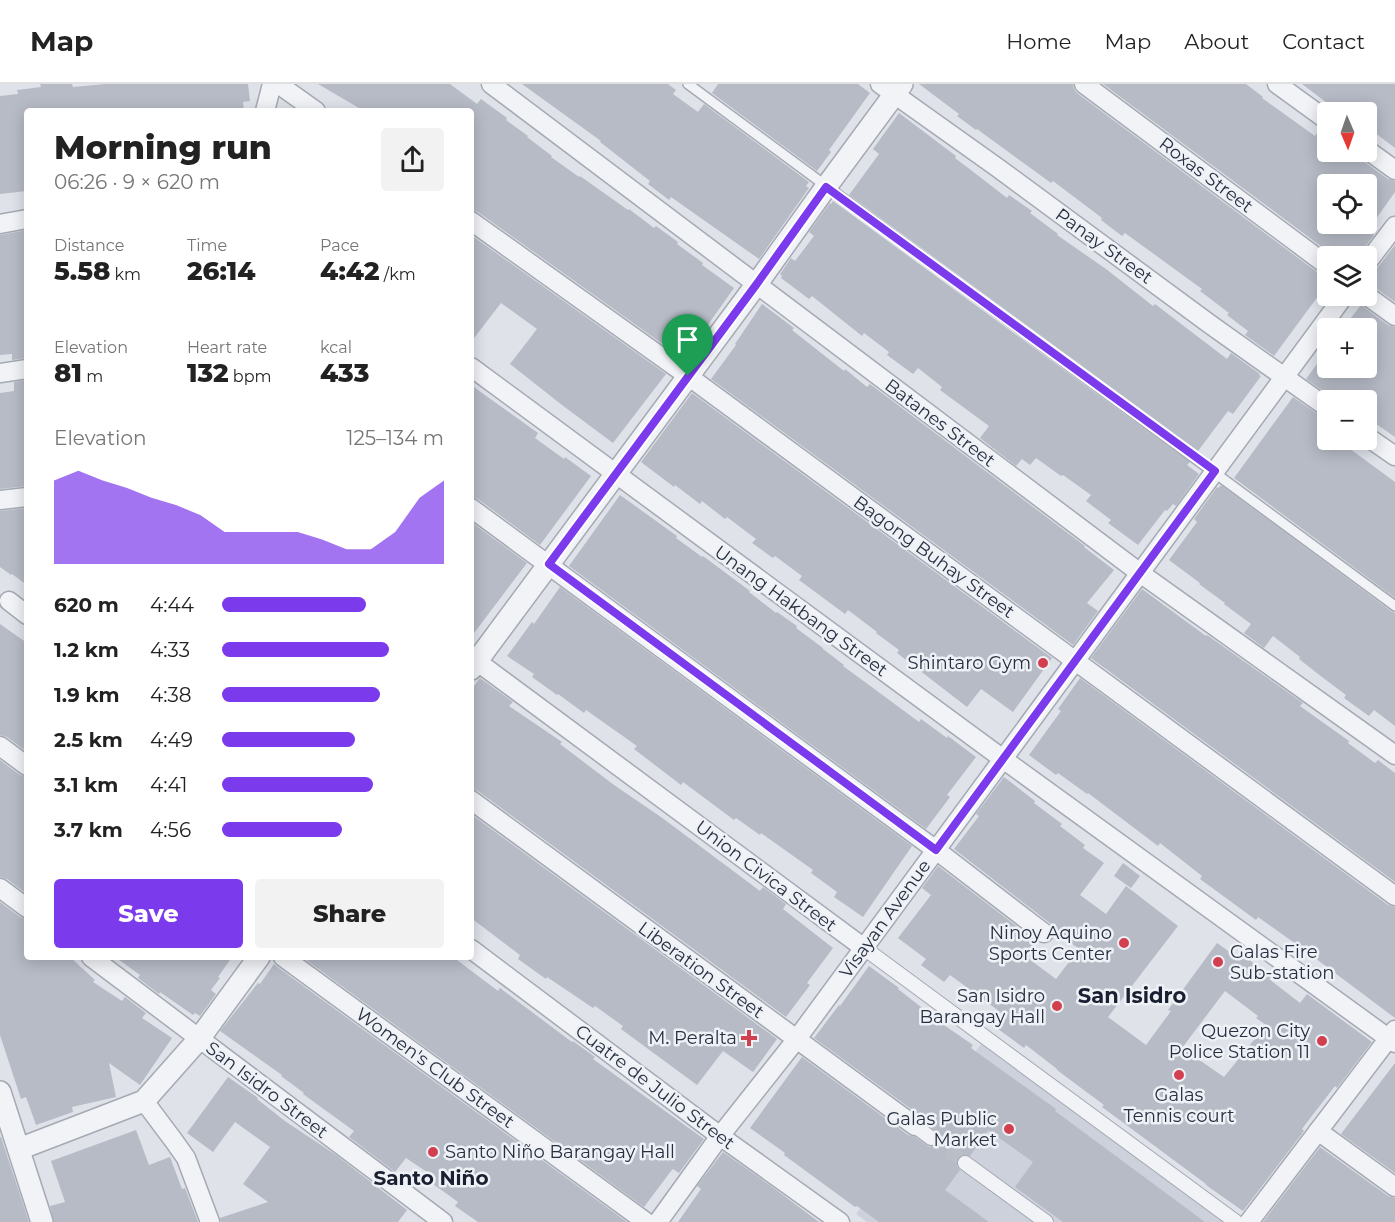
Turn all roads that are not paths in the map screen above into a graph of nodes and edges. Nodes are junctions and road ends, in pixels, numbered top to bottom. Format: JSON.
{"nodes":[{"id":1,"x":272,"y":84,"type":"edge"},
{"id":2,"x":278,"y":84,"type":"edge"},
{"id":3,"x":491,"y":84,"type":"edge"},
{"id":4,"x":688,"y":84,"type":"edge"},
{"id":5,"x":1084,"y":84,"type":"edge"},
{"id":6,"x":1277,"y":84,"type":"edge"},
{"id":7,"x":892,"y":88,"type":"edge"},
{"id":8,"x":266,"y":108,"type":"edge"},
{"id":9,"x":312,"y":108,"type":"edge"},
{"id":10,"x":1317,"y":113,"type":"edge"},
{"id":11,"x":1377,"y":157,"type":"edge"},
{"id":12,"x":1395,"y":170,"type":"edge"},
{"id":13,"x":826,"y":187,"type":"junction"},
{"id":14,"x":24,"y":220,"type":"edge"},
{"id":15,"x":474,"y":223,"type":"edge"},
{"id":16,"x":0,"y":224,"type":"edge"},
{"id":17,"x":1395,"y":226,"type":"edge"},
{"id":18,"x":1377,"y":250,"type":"edge"},
{"id":19,"x":1317,"y":258,"type":"edge"},
{"id":20,"x":756,"y":285,"type":"junction"},
{"id":21,"x":1377,"y":303,"type":"edge"},
{"id":22,"x":1337,"y":306,"type":"edge"},
{"id":23,"x":1395,"y":316,"type":"edge"},
{"id":24,"x":24,"y":369,"type":"edge"},
{"id":25,"x":474,"y":369,"type":"edge"},
{"id":26,"x":0,"y":373,"type":"edge"},
{"id":27,"x":688,"y":376,"type":"junction"},
{"id":28,"x":1284,"y":377,"type":"junction"},
{"id":29,"x":1317,"y":400,"type":"edge"},
{"id":30,"x":1377,"y":444,"type":"edge"},
{"id":31,"x":1395,"y":456,"type":"edge"},
{"id":32,"x":1215,"y":471,"type":"junction"},
{"id":33,"x":615,"y":474,"type":"junction"},
{"id":34,"x":24,"y":497,"type":"edge"},
{"id":35,"x":0,"y":500,"type":"edge"},
{"id":36,"x":474,"y":510,"type":"edge"},
{"id":37,"x":549,"y":564,"type":"junction"},
{"id":38,"x":1140,"y":573,"type":"junction"},
{"id":39,"x":9,"y":601,"type":"dead end"},
{"id":40,"x":1395,"y":606,"type":"edge"},
{"id":41,"x":24,"y":613,"type":"edge"},
{"id":42,"x":1075,"y":661,"type":"junction"},
{"id":43,"x":474,"y":662,"type":"edge"},
{"id":44,"x":474,"y":664,"type":"edge"},
{"id":45,"x":0,"y":746,"type":"edge"},
{"id":46,"x":1395,"y":755,"type":"edge"},
{"id":47,"x":1003,"y":759,"type":"junction"},
{"id":48,"x":24,"y":764,"type":"edge"},
{"id":49,"x":474,"y":802,"type":"edge"},
{"id":50,"x":936,"y":850,"type":"junction"},
{"id":51,"x":0,"y":888,"type":"edge"},
{"id":52,"x":1395,"y":896,"type":"edge"},
{"id":53,"x":24,"y":906,"type":"edge"},
{"id":54,"x":1044,"y":933,"type":"dead end"},
{"id":55,"x":864,"y":948,"type":"junction"},
{"id":56,"x":474,"y":951,"type":"edge"},
{"id":57,"x":95,"y":960,"type":"edge"},
{"id":58,"x":257,"y":960,"type":"edge"},
{"id":59,"x":287,"y":960,"type":"edge"},
{"id":60,"x":1393,"y":1037,"type":"edge"},
{"id":61,"x":199,"y":1039,"type":"junction"},
{"id":62,"x":796,"y":1040,"type":"junction"},
{"id":63,"x":0,"y":1092,"type":"edge"},
{"id":64,"x":144,"y":1101,"type":"junction"},
{"id":65,"x":915,"y":1126,"type":"joint"},
{"id":66,"x":1318,"y":1131,"type":"junction"},
{"id":67,"x":720,"y":1136,"type":"junction"},
{"id":68,"x":931,"y":1138,"type":"tunnel mouth"},
{"id":69,"x":19,"y":1149,"type":"junction"},
{"id":70,"x":965,"y":1163,"type":"tunnel mouth"},
{"id":71,"x":1395,"y":1187,"type":"edge"},
{"id":72,"x":42,"y":1222,"type":"edge"},
{"id":73,"x":210,"y":1222,"type":"edge"},
{"id":74,"x":443,"y":1222,"type":"edge"},
{"id":75,"x":646,"y":1222,"type":"edge"},
{"id":76,"x":658,"y":1222,"type":"edge"},
{"id":77,"x":840,"y":1222,"type":"edge"},
{"id":78,"x":1046,"y":1222,"type":"edge"},
{"id":79,"x":1236,"y":1222,"type":"edge"},
{"id":80,"x":1250,"y":1222,"type":"edge"}],
"edges":[{"from":1,"to":8,"type":"street"},
{"from":2,"to":9,"type":"street"},
{"from":3,"to":20,"type":"street","name":"Batanes Street"},
{"from":4,"to":13,"type":"lane"},
{"from":5,"to":19,"type":"street","name":"Roxas Street"},
{"from":6,"to":10,"type":"street"},
{"from":7,"to":13,"type":"street"},
{"from":7,"to":28,"type":"street","name":"Panay Street"},
{"from":11,"to":12,"type":"street"},
{"from":13,"to":20,"type":"street"},
{"from":13,"to":32,"type":"lane"},
{"from":14,"to":16,"type":"street"},
{"from":15,"to":27,"type":"street","name":"Bagong Buhay Street"},
{"from":17,"to":18,"type":"street"},
{"from":20,"to":27,"type":"street"},
{"from":20,"to":38,"type":"street","name":"Batanes Street"},
{"from":21,"to":23,"type":"street"},
{"from":22,"to":28,"type":"street","name":"Visayan Avenue"},
{"from":24,"to":26,"type":"street"},
{"from":25,"to":33,"type":"street","name":"Unang Hakbang Street"},
{"from":27,"to":33,"type":"street"},
{"from":27,"to":42,"type":"street","name":"Bagong Buhay Street"},
{"from":28,"to":29,"type":"street","name":"Panay Street"},
{"from":28,"to":32,"type":"street","name":"Visayan Avenue"},
{"from":30,"to":31,"type":"street"},
{"from":32,"to":38,"type":"street","name":"Visayan Avenue"},
{"from":32,"to":40,"type":"lane"},
{"from":33,"to":37,"type":"street"},
{"from":33,"to":47,"type":"street","name":"Unang Hakbang Street"},
{"from":34,"to":35,"type":"street"},
{"from":36,"to":37,"type":"street"},
{"from":37,"to":43,"type":"street"},
{"from":37,"to":50,"type":"street"},
{"from":38,"to":42,"type":"street","name":"Visayan Avenue"},
{"from":38,"to":46,"type":"street","name":"Batanes Street"},
{"from":39,"to":41,"type":"street"},
{"from":42,"to":47,"type":"street","name":"Visayan Avenue"},
{"from":42,"to":52,"type":"street","name":"Bagong Buhay Street"},
{"from":44,"to":55,"type":"street","name":"Union Civica Street"},
{"from":45,"to":48,"type":"street"},
{"from":47,"to":50,"type":"street","name":"Visayan Avenue"},
{"from":47,"to":60,"type":"street","name":"Unang Hakbang Street"},
{"from":49,"to":62,"type":"street","name":"Liberation Street"},
{"from":50,"to":54,"type":"street"},
{"from":50,"to":55,"type":"street","name":"Visayan Avenue"},
{"from":51,"to":53,"type":"street"},
{"from":55,"to":62,"type":"street","name":"Visayan Avenue"},
{"from":55,"to":79,"type":"street","name":"Union Civica Street"},
{"from":56,"to":67,"type":"street","name":"Cuatre de Julio Street"},
{"from":57,"to":61,"type":"street","name":"San Isidro Street"},
{"from":58,"to":61,"type":"street"},
{"from":59,"to":75,"type":"street","name":"Women's Club Street"},
{"from":60,"to":66,"type":"street"},
{"from":61,"to":64,"type":"street"},
{"from":61,"to":74,"type":"street","name":"San Isidro Street"},
{"from":62,"to":65,"type":"street","name":"Liberation Street"},
{"from":62,"to":67,"type":"street","name":"Visayan Avenue"},
{"from":63,"to":69,"type":"street"},
{"from":64,"to":69,"type":"street"},
{"from":64,"to":73,"type":"street"},
{"from":65,"to":68,"type":"street","name":"Liberation Street"},
{"from":66,"to":71,"type":"street"},
{"from":66,"to":80,"type":"street"},
{"from":67,"to":76,"type":"street","name":"Visayan Avenue"},
{"from":67,"to":77,"type":"street","name":"Cuatre de Julio Street"},
{"from":69,"to":72,"type":"street"},
{"from":70,"to":78,"type":"street"}]}
